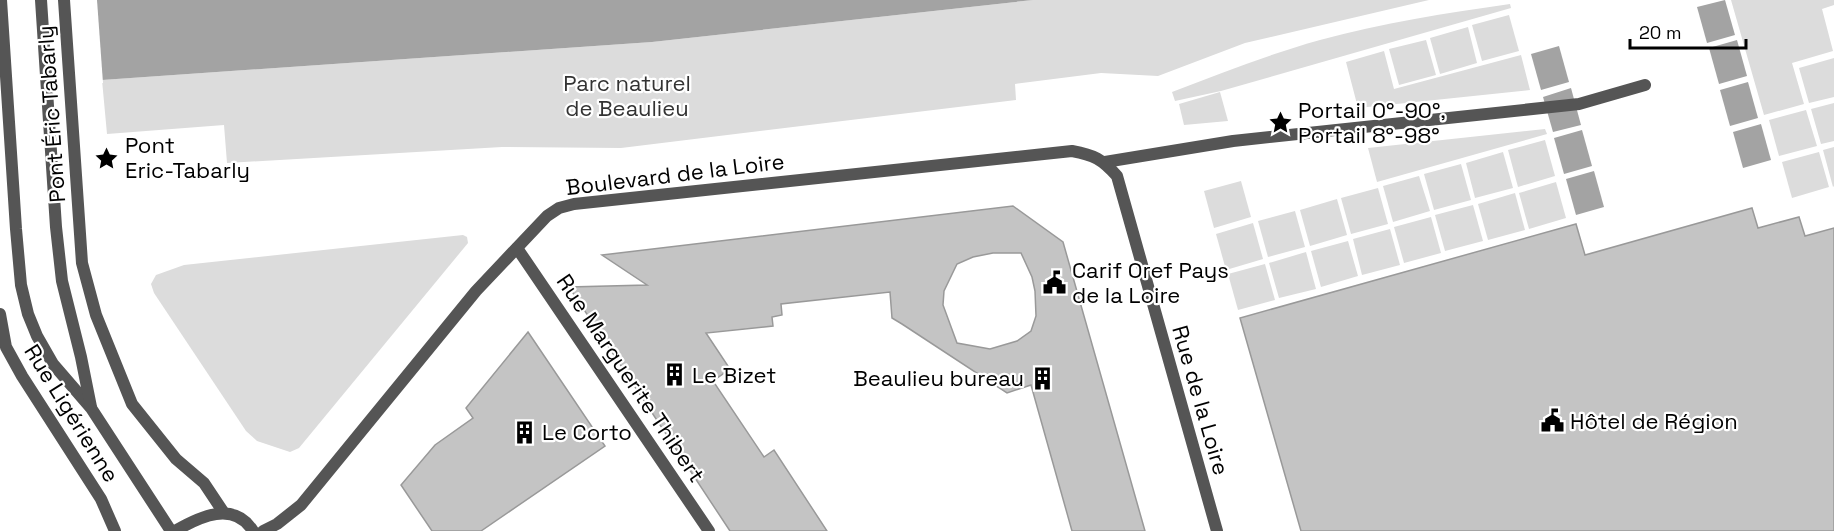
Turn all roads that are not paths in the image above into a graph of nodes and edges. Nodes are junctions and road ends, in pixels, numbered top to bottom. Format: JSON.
{"nodes":[{"id":1,"x":1,"y":0,"type":"edge"},
{"id":2,"x":41,"y":0,"type":"edge"},
{"id":3,"x":64,"y":0,"type":"edge"},
{"id":4,"x":1645,"y":85,"type":"dead end"},
{"id":5,"x":1105,"y":162,"type":"junction"},
{"id":6,"x":1117,"y":176,"type":"joint"},
{"id":7,"x":517,"y":248,"type":"junction"},
{"id":8,"x":0,"y":314,"type":"edge"},
{"id":9,"x":91,"y":408,"type":"junction"},
{"id":10,"x":224,"y":513,"type":"junction"},
{"id":11,"x":115,"y":531,"type":"edge"},
{"id":12,"x":173,"y":531,"type":"edge"},
{"id":13,"x":253,"y":531,"type":"edge"},
{"id":14,"x":263,"y":531,"type":"edge"},
{"id":15,"x":709,"y":531,"type":"edge"},
{"id":16,"x":1217,"y":531,"type":"edge"}],
"edges":[{"from":1,"to":9,"type":"street"},
{"from":2,"to":9,"type":"street"},
{"from":3,"to":10,"type":"street","name":"Pont Éric Tabarly"},
{"from":4,"to":5,"type":"street"},
{"from":5,"to":6,"type":"street","name":"Boulevard de la Loire"},
{"from":5,"to":7,"type":"street","name":"Boulevard de la Loire"},
{"from":6,"to":16,"type":"street","name":"Rue de la Loire"},
{"from":7,"to":14,"type":"street","name":"Boulevard de la Loire"},
{"from":7,"to":15,"type":"street","name":"Rue Marguerite Thibert"},
{"from":8,"to":11,"type":"street","name":"Rue Ligérienne"},
{"from":9,"to":12,"type":"street"},
{"from":10,"to":12,"type":"street"},
{"from":10,"to":13,"type":"street"}]}
